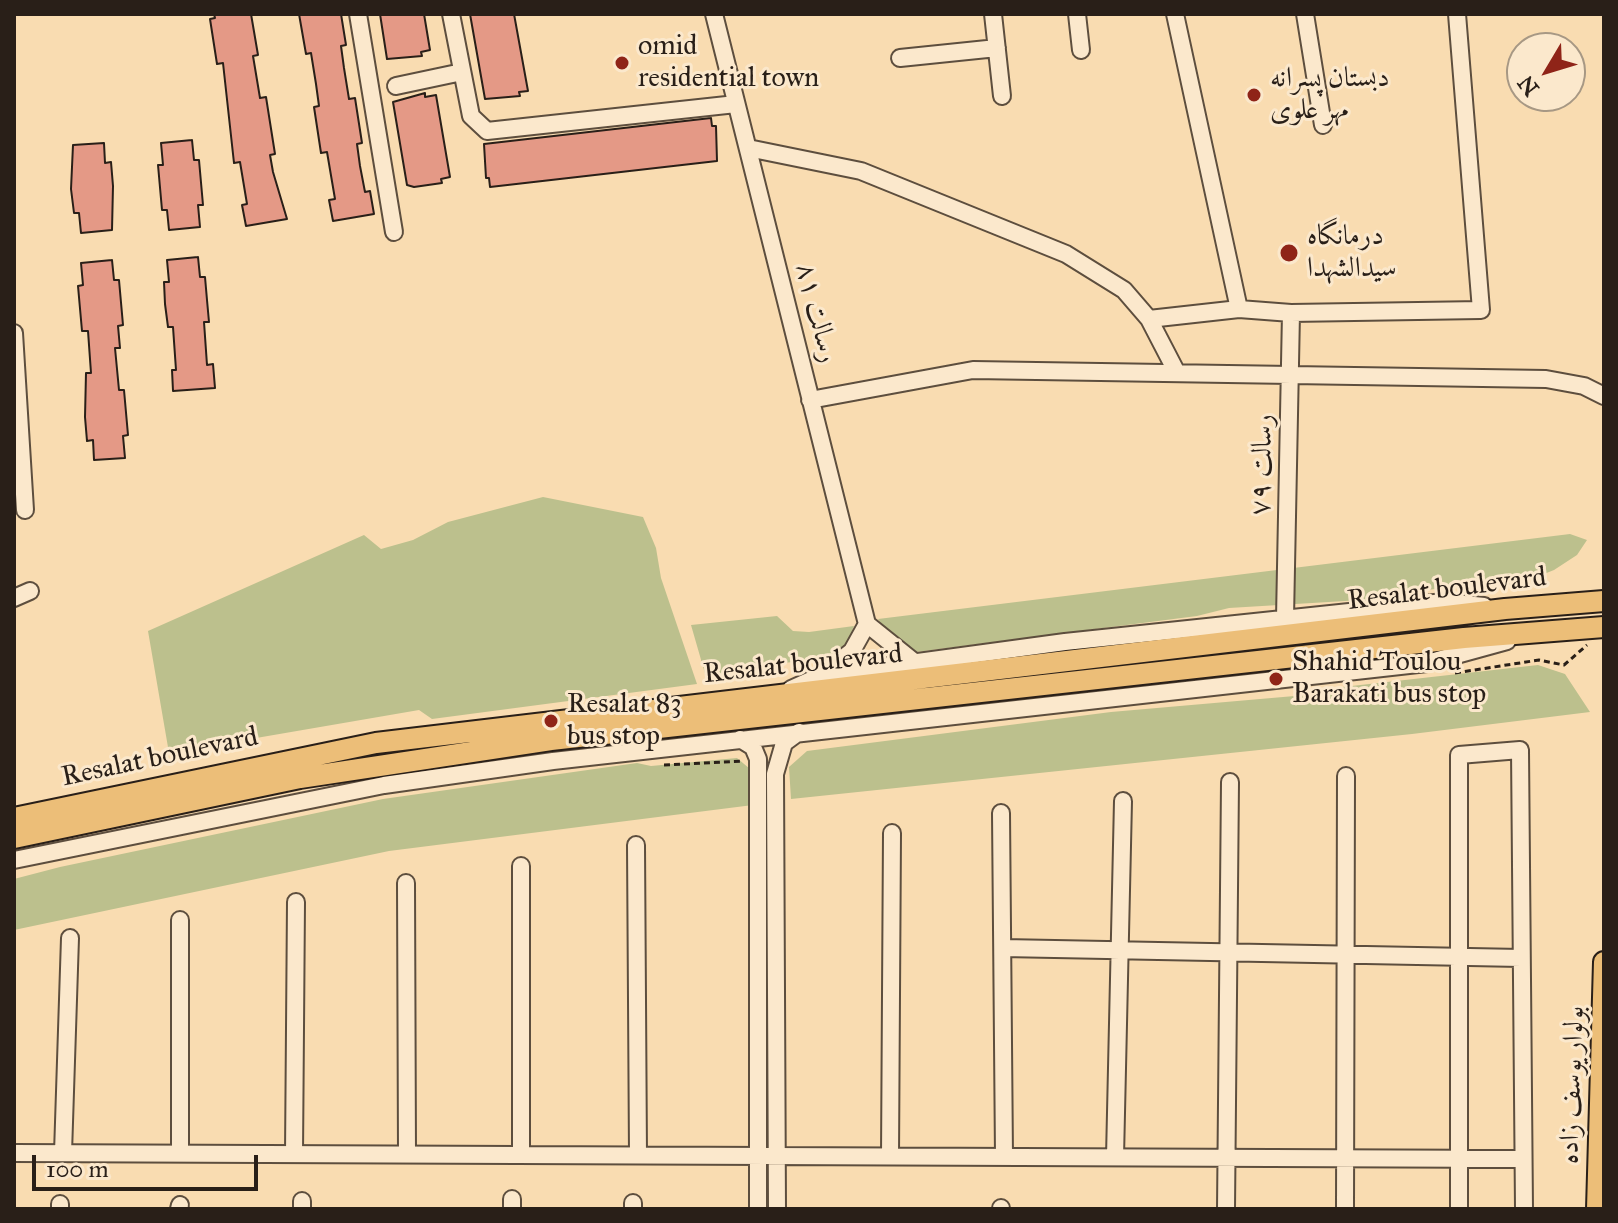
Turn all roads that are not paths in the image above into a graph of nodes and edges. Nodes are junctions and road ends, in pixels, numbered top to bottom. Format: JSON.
{"nodes":[{"id":1,"x":358,"y":14,"type":"edge"},
{"id":2,"x":451,"y":14,"type":"edge"},
{"id":3,"x":714,"y":14,"type":"edge"},
{"id":4,"x":993,"y":14,"type":"edge"},
{"id":5,"x":1077,"y":14,"type":"edge"},
{"id":6,"x":1175,"y":14,"type":"edge"},
{"id":7,"x":1305,"y":14,"type":"edge"},
{"id":8,"x":1457,"y":14,"type":"edge"},
{"id":9,"x":997,"y":48,"type":"junction"},
{"id":10,"x":1081,"y":50,"type":"dead end"},
{"id":11,"x":900,"y":58,"type":"dead end"},
{"id":12,"x":462,"y":72,"type":"junction"},
{"id":13,"x":396,"y":86,"type":"dead end"},
{"id":14,"x":1002,"y":96,"type":"dead end"},
{"id":15,"x":736,"y":104,"type":"junction"},
{"id":16,"x":1323,"y":125,"type":"dead end"},
{"id":17,"x":748,"y":148,"type":"junction"},
{"id":18,"x":394,"y":232,"type":"dead end"},
{"id":19,"x":1239,"y":309,"type":"junction"},
{"id":20,"x":1291,"y":313,"type":"junction"},
{"id":21,"x":1149,"y":319,"type":"junction"},
{"id":22,"x":14,"y":333,"type":"edge"},
{"id":23,"x":1177,"y":373,"type":"junction"},
{"id":24,"x":1292,"y":373,"type":"junction"},
{"id":25,"x":1604,"y":396,"type":"edge"},
{"id":26,"x":810,"y":400,"type":"junction"},
{"id":27,"x":25,"y":510,"type":"dead end"},
{"id":28,"x":30,"y":591,"type":"dead end"},
{"id":29,"x":14,"y":598,"type":"edge"},
{"id":30,"x":1604,"y":601,"type":"edge"},
{"id":31,"x":1505,"y":609,"type":"junction"},
{"id":32,"x":1285,"y":618,"type":"junction"},
{"id":33,"x":867,"y":624,"type":"junction"},
{"id":34,"x":1548,"y":629,"type":"junction"},
{"id":35,"x":1599,"y":633,"type":"edge"},
{"id":36,"x":913,"y":661,"type":"junction"},
{"id":37,"x":822,"y":675,"type":"junction"},
{"id":38,"x":778,"y":696,"type":"junction"},
{"id":39,"x":799,"y":732,"type":"junction"},
{"id":40,"x":740,"y":739,"type":"junction"},
{"id":41,"x":1346,"y":776,"type":"dead end"},
{"id":42,"x":1230,"y":782,"type":"dead end"},
{"id":43,"x":1123,"y":801,"type":"dead end"},
{"id":44,"x":1001,"y":813,"type":"dead end"},
{"id":45,"x":14,"y":818,"type":"edge"},
{"id":46,"x":892,"y":833,"type":"dead end"},
{"id":47,"x":14,"y":838,"type":"edge"},
{"id":48,"x":636,"y":845,"type":"dead end"},
{"id":49,"x":14,"y":860,"type":"edge"},
{"id":50,"x":521,"y":866,"type":"dead end"},
{"id":51,"x":406,"y":883,"type":"dead end"},
{"id":52,"x":296,"y":902,"type":"dead end"},
{"id":53,"x":180,"y":920,"type":"dead end"},
{"id":54,"x":70,"y":938,"type":"dead end"},
{"id":55,"x":1003,"y":948,"type":"junction"},
{"id":56,"x":1117,"y":950,"type":"junction"},
{"id":57,"x":1229,"y":951,"type":"junction"},
{"id":58,"x":1343,"y":953,"type":"junction"},
{"id":59,"x":1459,"y":955,"type":"junction"},
{"id":60,"x":1521,"y":958,"type":"junction"},
{"id":61,"x":1604,"y":962,"type":"edge"},
{"id":62,"x":14,"y":1153,"type":"edge"},
{"id":63,"x":63,"y":1153,"type":"junction"},
{"id":64,"x":180,"y":1153,"type":"junction"},
{"id":65,"x":294,"y":1154,"type":"junction"},
{"id":66,"x":407,"y":1154,"type":"junction"},
{"id":67,"x":521,"y":1155,"type":"junction"},
{"id":68,"x":638,"y":1155,"type":"junction"},
{"id":69,"x":758,"y":1155,"type":"junction"},
{"id":70,"x":777,"y":1156,"type":"junction"},
{"id":71,"x":890,"y":1156,"type":"junction"},
{"id":72,"x":1004,"y":1157,"type":"junction"},
{"id":73,"x":1115,"y":1157,"type":"junction"},
{"id":74,"x":1226,"y":1157,"type":"junction"},
{"id":75,"x":1345,"y":1158,"type":"junction"},
{"id":76,"x":1460,"y":1158,"type":"junction"},
{"id":77,"x":1523,"y":1159,"type":"junction"},
{"id":78,"x":758,"y":1209,"type":"edge"},
{"id":79,"x":777,"y":1209,"type":"edge"},
{"id":80,"x":1226,"y":1209,"type":"edge"},
{"id":81,"x":1345,"y":1209,"type":"edge"},
{"id":82,"x":1459,"y":1209,"type":"edge"},
{"id":83,"x":1524,"y":1209,"type":"edge"},
{"id":84,"x":1597,"y":1209,"type":"edge"}],
"edges":[{"from":1,"to":18,"type":"street"},
{"from":2,"to":12,"type":"street"},
{"from":3,"to":15,"type":"street","name":"رسالت ۸۱"},
{"from":4,"to":9,"type":"street"},
{"from":5,"to":10,"type":"street"},
{"from":6,"to":19,"type":"street"},
{"from":7,"to":16,"type":"street"},
{"from":8,"to":20,"type":"street"},
{"from":9,"to":11,"type":"street"},
{"from":9,"to":14,"type":"street"},
{"from":12,"to":13,"type":"street"},
{"from":12,"to":15,"type":"street"},
{"from":15,"to":17,"type":"street","name":"رسالت ۸۱"},
{"from":17,"to":21,"type":"street"},
{"from":17,"to":26,"type":"street","name":"رسالت ۸۱"},
{"from":19,"to":20,"type":"street"},
{"from":19,"to":21,"type":"street"},
{"from":20,"to":24,"type":"street","name":"رسالت ۷۹"},
{"from":21,"to":23,"type":"street"},
{"from":22,"to":27,"type":"street"},
{"from":23,"to":24,"type":"street"},
{"from":23,"to":26,"type":"street"},
{"from":24,"to":25,"type":"street"},
{"from":24,"to":32,"type":"street","name":"رسالت ۷۹"},
{"from":26,"to":33,"type":"street","name":"رسالت ۸۱"},
{"from":28,"to":29,"type":"street"},
{"from":30,"to":31,"type":"main road","name":"Resalat boulevard"},
{"from":31,"to":32,"type":"street"},
{"from":31,"to":38,"type":"main road","name":"Resalat boulevard"},
{"from":32,"to":36,"type":"street"},
{"from":33,"to":36,"type":"street"},
{"from":33,"to":37,"type":"street"},
{"from":34,"to":35,"type":"main road","name":"Resalat boulevard"},
{"from":34,"to":39,"type":"street"},
{"from":34,"to":47,"type":"main road","name":"Resalat boulevard"},
{"from":36,"to":37,"type":"street"},
{"from":37,"to":38,"type":"street"},
{"from":38,"to":45,"type":"main road","name":"Resalat boulevard"},
{"from":39,"to":40,"type":"street"},
{"from":39,"to":70,"type":"street"},
{"from":40,"to":49,"type":"street"},
{"from":40,"to":69,"type":"street"},
{"from":41,"to":58,"type":"street"},
{"from":42,"to":57,"type":"street"},
{"from":43,"to":56,"type":"street"},
{"from":44,"to":55,"type":"street"},
{"from":46,"to":71,"type":"street"},
{"from":48,"to":68,"type":"street"},
{"from":50,"to":67,"type":"street"},
{"from":51,"to":66,"type":"street"},
{"from":52,"to":65,"type":"street"},
{"from":53,"to":64,"type":"street"},
{"from":54,"to":63,"type":"street"},
{"from":55,"to":56,"type":"street"},
{"from":55,"to":72,"type":"street"},
{"from":56,"to":57,"type":"street"},
{"from":56,"to":73,"type":"street"},
{"from":57,"to":58,"type":"street"},
{"from":57,"to":74,"type":"street"},
{"from":58,"to":59,"type":"street"},
{"from":58,"to":75,"type":"street"},
{"from":59,"to":60,"type":"street"},
{"from":59,"to":60,"type":"street"},
{"from":59,"to":76,"type":"street"},
{"from":60,"to":77,"type":"street"},
{"from":61,"to":84,"type":"main road","name":"بولوار یوسف زاده"},
{"from":62,"to":63,"type":"street"},
{"from":63,"to":64,"type":"street"},
{"from":64,"to":65,"type":"street"},
{"from":65,"to":66,"type":"street"},
{"from":66,"to":67,"type":"street"},
{"from":67,"to":68,"type":"street"},
{"from":68,"to":69,"type":"street"},
{"from":69,"to":70,"type":"street"},
{"from":69,"to":78,"type":"street"},
{"from":70,"to":71,"type":"street"},
{"from":70,"to":79,"type":"street"},
{"from":71,"to":72,"type":"street"},
{"from":72,"to":73,"type":"street"},
{"from":73,"to":74,"type":"street"},
{"from":74,"to":75,"type":"street"},
{"from":74,"to":80,"type":"street"},
{"from":75,"to":76,"type":"street"},
{"from":75,"to":81,"type":"street"},
{"from":76,"to":77,"type":"street"},
{"from":76,"to":82,"type":"street"},
{"from":77,"to":83,"type":"street"}]}
